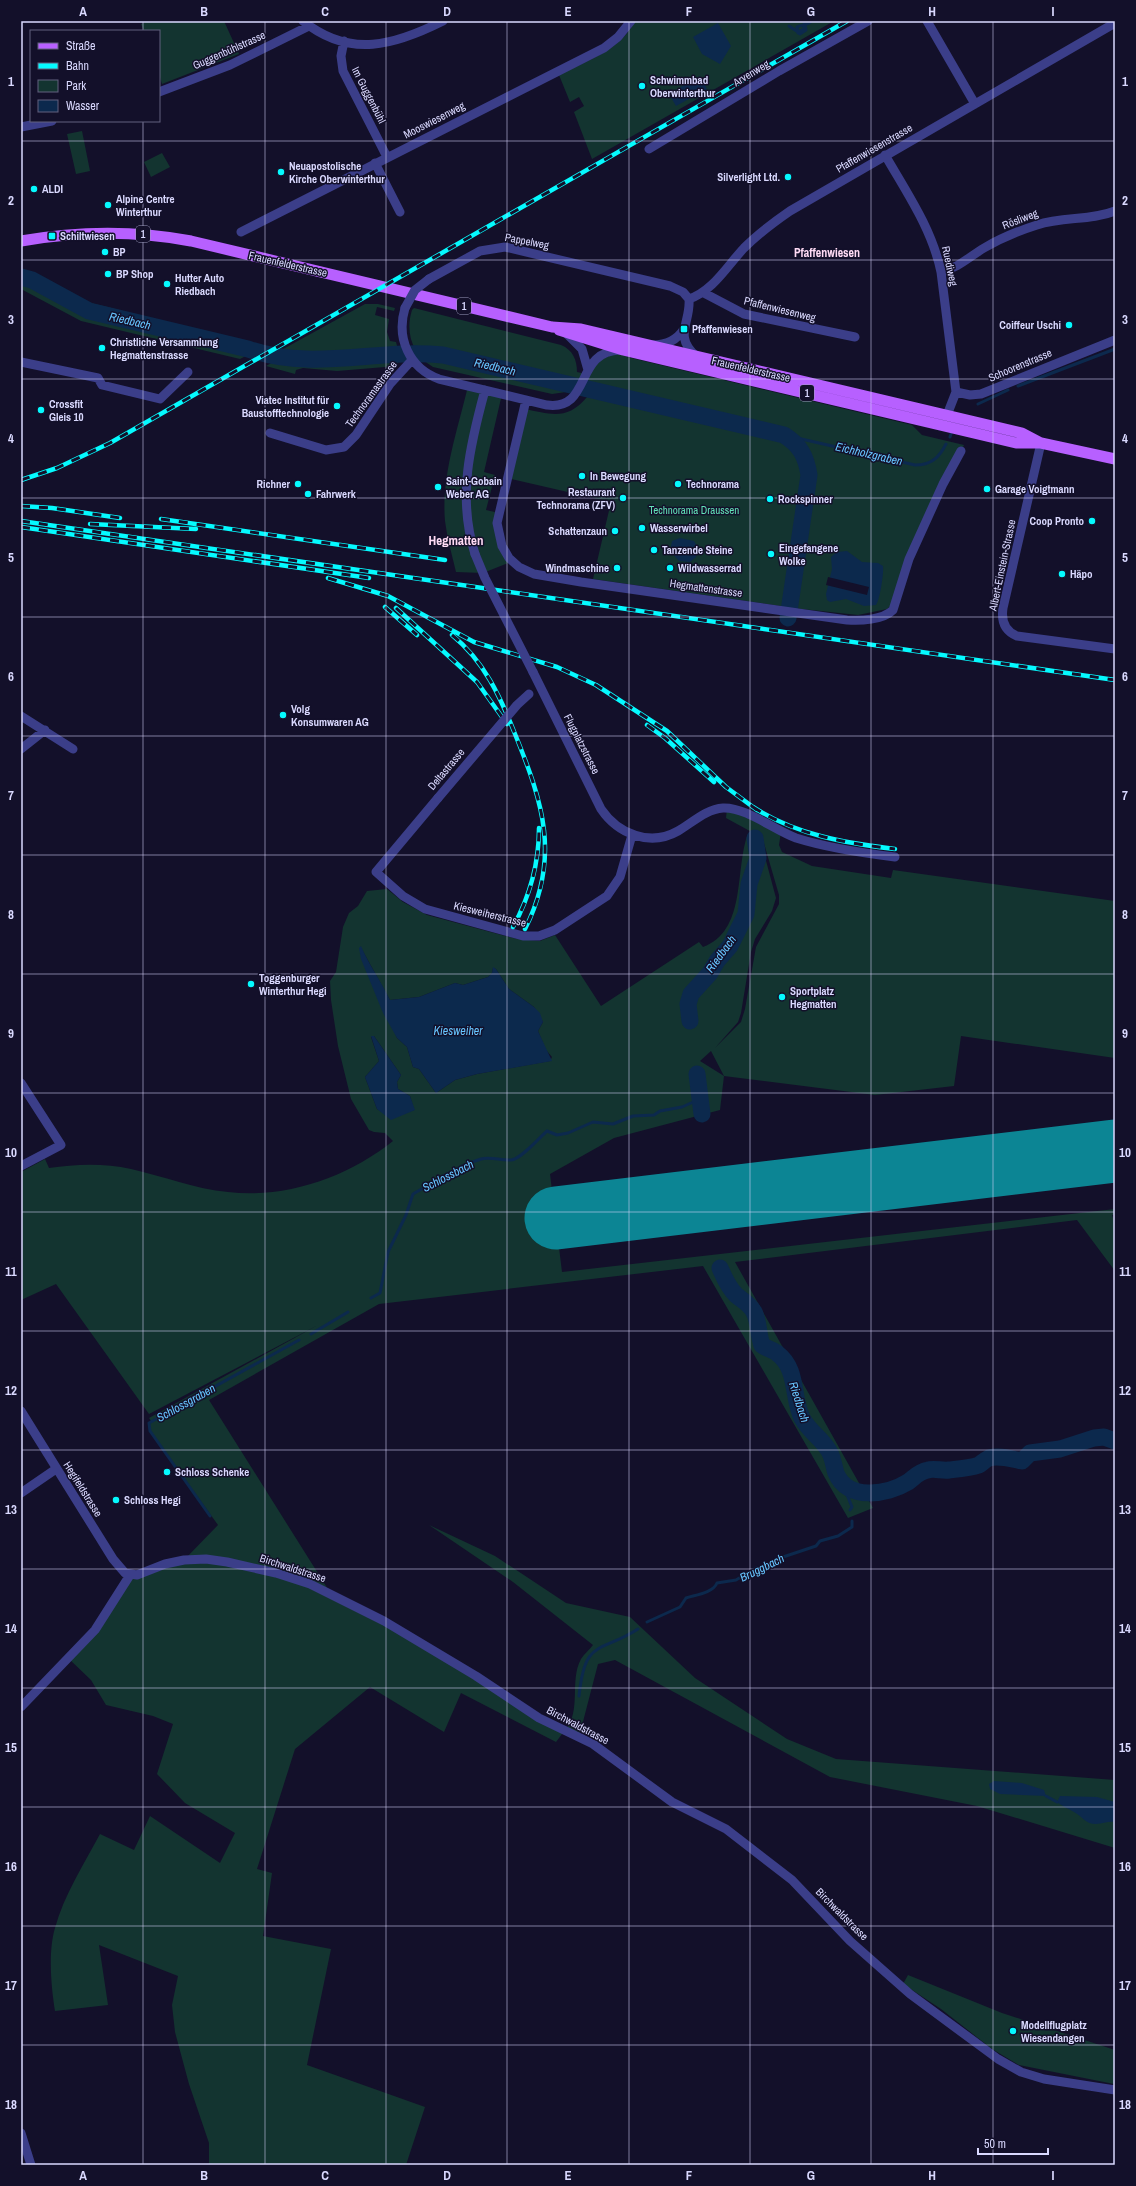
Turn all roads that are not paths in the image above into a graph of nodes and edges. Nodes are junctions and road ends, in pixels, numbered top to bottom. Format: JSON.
{"nodes":[{"id":1,"x":443,"y":21,"type":"edge"},
{"id":2,"x":631,"y":21,"type":"edge"},
{"id":3,"x":868,"y":21,"type":"edge"},
{"id":4,"x":927,"y":21,"type":"edge"},
{"id":5,"x":306,"y":23,"type":"edge"},
{"id":6,"x":1115,"y":23,"type":"edge"},
{"id":7,"x":344,"y":42,"type":"junction"},
{"id":8,"x":160,"y":92,"type":"edge"},
{"id":9,"x":975,"y":104,"type":"junction"},
{"id":10,"x":47,"y":122,"type":"edge"},
{"id":11,"x":21,"y":127,"type":"edge"},
{"id":12,"x":649,"y":149,"type":"dead end"},
{"id":13,"x":885,"y":156,"type":"junction"},
{"id":14,"x":387,"y":157,"type":"junction"},
{"id":15,"x":375,"y":163,"type":"junction"},
{"id":16,"x":1115,"y":211,"type":"edge"},
{"id":17,"x":400,"y":212,"type":"dead end"},
{"id":18,"x":241,"y":232,"type":"dead end"},
{"id":19,"x":21,"y":241,"type":"edge"},
{"id":20,"x":941,"y":272,"type":"junction"},
{"id":21,"x":704,"y":293,"type":"junction"},
{"id":22,"x":689,"y":299,"type":"junction"},
{"id":23,"x":552,"y":327,"type":"junction"},
{"id":24,"x":684,"y":329,"type":"junction"},
{"id":25,"x":566,"y":334,"type":"junction"},
{"id":26,"x":855,"y":337,"type":"dead end"},
{"id":27,"x":1115,"y":340,"type":"edge"},
{"id":28,"x":653,"y":345,"type":"junction"},
{"id":29,"x":623,"y":350,"type":"junction"},
{"id":30,"x":696,"y":356,"type":"junction"},
{"id":31,"x":411,"y":358,"type":"junction"},
{"id":32,"x":21,"y":362,"type":"edge"},
{"id":33,"x":588,"y":370,"type":"junction"},
{"id":34,"x":188,"y":372,"type":"dead end"},
{"id":35,"x":485,"y":390,"type":"junction"},
{"id":36,"x":956,"y":392,"type":"junction"},
{"id":37,"x":526,"y":400,"type":"junction"},
{"id":38,"x":947,"y":415,"type":"junction"},
{"id":39,"x":270,"y":433,"type":"dead end"},
{"id":40,"x":1041,"y":443,"type":"junction"},
{"id":41,"x":961,"y":451,"type":"dead end"},
{"id":42,"x":1115,"y":459,"type":"edge"},
{"id":43,"x":1115,"y":649,"type":"edge"},
{"id":44,"x":541,"y":688,"type":"junction"},
{"id":45,"x":21,"y":716,"type":"edge"},
{"id":46,"x":45,"y":730,"type":"junction"},
{"id":47,"x":21,"y":749,"type":"edge"},
{"id":48,"x":73,"y":749,"type":"dead end"},
{"id":49,"x":632,"y":834,"type":"junction"},
{"id":50,"x":895,"y":857,"type":"dead end"},
{"id":51,"x":376,"y":872,"type":"joint"},
{"id":52,"x":21,"y":1083,"type":"edge"},
{"id":53,"x":21,"y":1166,"type":"edge"},
{"id":54,"x":21,"y":1411,"type":"edge"},
{"id":55,"x":56,"y":1469,"type":"junction"},
{"id":56,"x":21,"y":1493,"type":"edge"},
{"id":57,"x":130,"y":1575,"type":"junction"},
{"id":58,"x":21,"y":1707,"type":"edge"},
{"id":59,"x":1115,"y":2090,"type":"edge"},
{"id":60,"x":21,"y":2133,"type":"edge"},
{"id":61,"x":31,"y":2165,"type":"edge"}],
"edges":[{"from":1,"to":7,"type":"street","name":"Guggenbühlstrasse"},
{"from":2,"to":14,"type":"street","name":"Mooswiesenweg"},
{"from":3,"to":12,"type":"street","name":"Arvenweg"},
{"from":4,"to":9,"type":"street"},
{"from":5,"to":7,"type":"street","name":"Guggenbühlstrasse"},
{"from":5,"to":8,"type":"street","name":"Guggenbühlstrasse"},
{"from":6,"to":9,"type":"street","name":"Pfaffenwiesenstrasse"},
{"from":7,"to":14,"type":"street","name":"Im Guggenbühl"},
{"from":9,"to":13,"type":"street","name":"Pfaffenwiesenstrasse"},
{"from":10,"to":11,"type":"street"},
{"from":13,"to":20,"type":"street","name":"Ruediweg"},
{"from":13,"to":21,"type":"street","name":"Pfaffenwiesenstrasse"},
{"from":14,"to":15,"type":"street","name":"Mooswiesenweg"},
{"from":15,"to":17,"type":"street"},
{"from":15,"to":18,"type":"street","name":"Mooswiesenweg"},
{"from":16,"to":20,"type":"street","name":"Rösliweg"},
{"from":19,"to":23,"type":"main road","name":"Frauenfelderstrasse","number":"1"},
{"from":20,"to":36,"type":"street","name":"Ruediweg"},
{"from":21,"to":22,"type":"street","name":"Pfaffenwiesenstrasse"},
{"from":21,"to":26,"type":"street","name":"Pfaffenwiesenweg"},
{"from":22,"to":24,"type":"street"},
{"from":22,"to":31,"type":"street","name":"Pappelweg","bridge":true},
{"from":23,"to":25,"type":"main road","name":"Frauenfelderstrasse","number":"1"},
{"from":23,"to":28,"type":"main road","name":"Frauenfelderstrasse","number":"1"},
{"from":24,"to":28,"type":"street"},
{"from":24,"to":30,"type":"street"},
{"from":25,"to":29,"type":"main road","name":"Frauenfelderstrasse","number":"1"},
{"from":25,"to":33,"type":"street"},
{"from":27,"to":36,"type":"street","name":"Schoorenstrasse"},
{"from":28,"to":30,"type":"main road","name":"Frauenfelderstrasse","number":"1"},
{"from":29,"to":33,"type":"street","name":"Technoramastrasse"},
{"from":29,"to":40,"type":"main road","name":"Frauenfelderstrasse","number":"1"},
{"from":30,"to":38,"type":"main road","name":"Frauenfelderstrasse","number":"1"},
{"from":31,"to":35,"type":"street","name":"Technoramastrasse"},
{"from":31,"to":39,"type":"street","name":"Technoramastrasse"},
{"from":32,"to":34,"type":"street"},
{"from":33,"to":37,"type":"street","name":"Technoramastrasse"},
{"from":35,"to":37,"type":"street","name":"Technoramastrasse"},
{"from":35,"to":44,"type":"street","name":"Flugplatzstrasse","bridge":true},
{"from":36,"to":38,"type":"street"},
{"from":37,"to":41,"type":"street","name":"Hegmattenstrasse"},
{"from":38,"to":40,"type":"main road","name":"Frauenfelderstrasse","number":"1"},
{"from":40,"to":42,"type":"main road","name":"Frauenfelderstrasse","number":"1"},
{"from":40,"to":43,"type":"street","name":"Albert-Einstein-Strasse"},
{"from":44,"to":49,"type":"street","name":"Flugplatzstrasse"},
{"from":44,"to":51,"type":"street","name":"Deltastrasse","bridge":true},
{"from":45,"to":46,"type":"street"},
{"from":46,"to":47,"type":"street"},
{"from":46,"to":48,"type":"street"},
{"from":49,"to":50,"type":"street","name":"Flugplatzstrasse"},
{"from":49,"to":51,"type":"street","name":"Kiesweiherstrasse"},
{"from":52,"to":53,"type":"street"},
{"from":54,"to":55,"type":"street","name":"Hegifeldstrasse"},
{"from":55,"to":56,"type":"street"},
{"from":55,"to":57,"type":"street","name":"Hegifeldstrasse"},
{"from":57,"to":58,"type":"street"},
{"from":57,"to":59,"type":"street","name":"Birchwaldstrasse"},
{"from":60,"to":61,"type":"street"}]}
